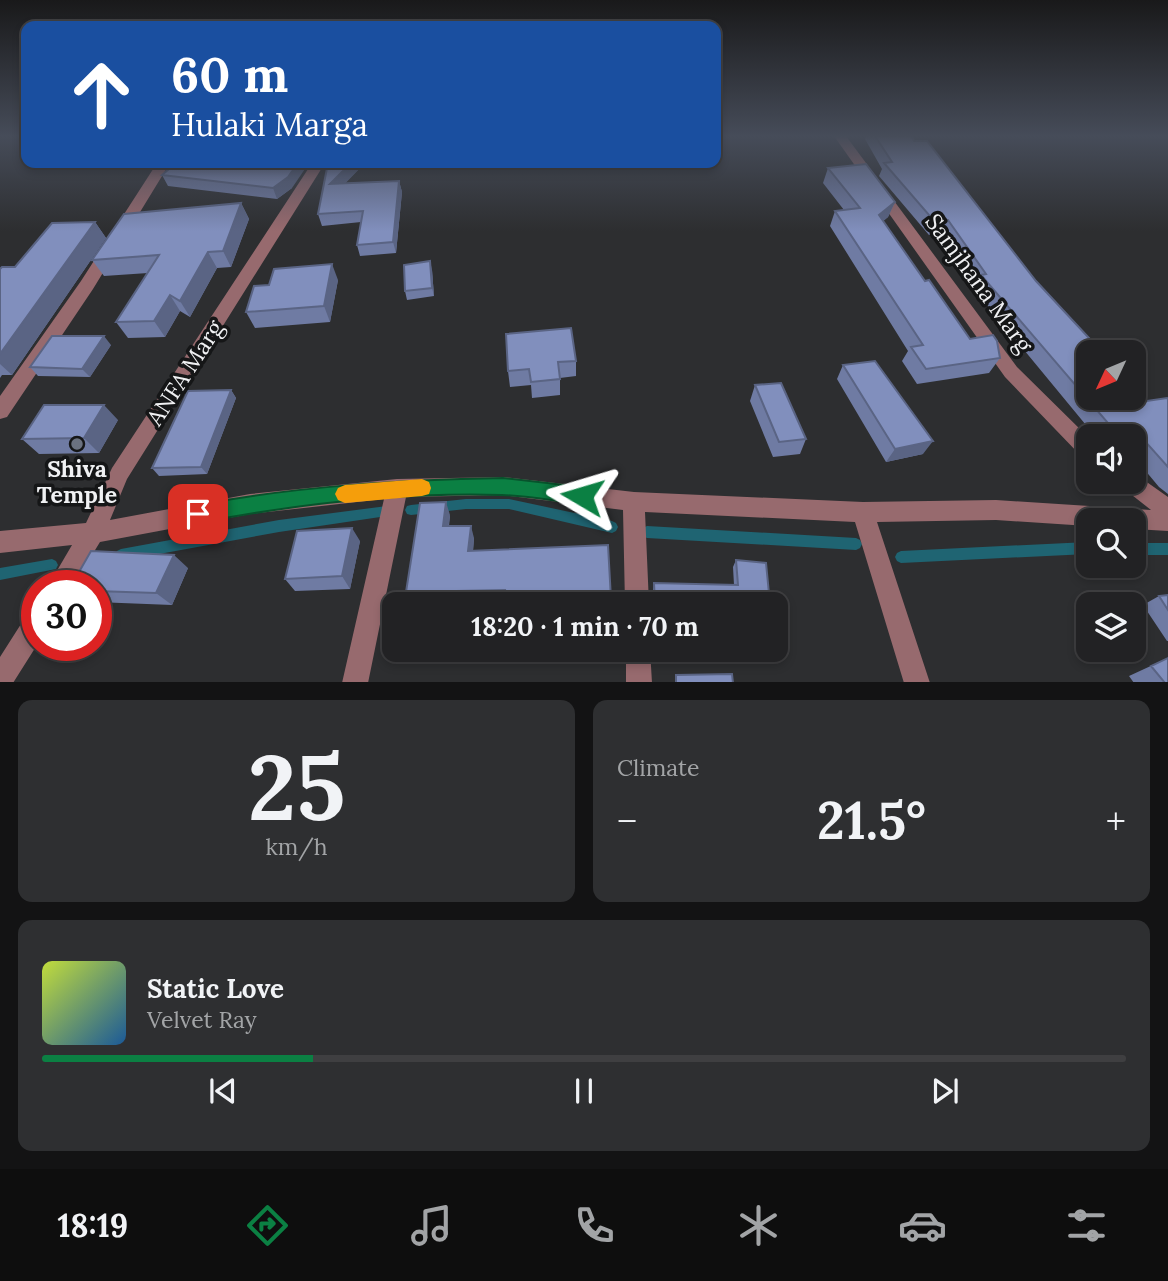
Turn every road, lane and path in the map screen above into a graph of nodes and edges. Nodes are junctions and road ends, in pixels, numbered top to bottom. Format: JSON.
{"nodes":[{"id":1,"x":157,"y":168,"type":"edge"},
{"id":2,"x":315,"y":168,"type":"edge"},
{"id":3,"x":863,"y":168,"type":"edge"},
{"id":4,"x":0,"y":411,"type":"edge"},
{"id":5,"x":1076,"y":438,"type":"edge"},
{"id":6,"x":397,"y":488,"type":"junction"},
{"id":7,"x":1146,"y":493,"type":"edge"},
{"id":8,"x":634,"y":502,"type":"junction"},
{"id":9,"x":1168,"y":510,"type":"edge"},
{"id":10,"x":863,"y":513,"type":"junction"},
{"id":11,"x":1168,"y":522,"type":"edge"},
{"id":12,"x":93,"y":533,"type":"junction"},
{"id":13,"x":0,"y":542,"type":"edge"},
{"id":14,"x":70,"y":570,"type":"edge"},
{"id":15,"x":637,"y":592,"type":"edge"},
{"id":16,"x":21,"y":647,"type":"edge"},
{"id":17,"x":638,"y":662,"type":"edge"},
{"id":18,"x":0,"y":680,"type":"edge"},
{"id":19,"x":355,"y":682,"type":"edge"},
{"id":20,"x":639,"y":682,"type":"edge"},
{"id":21,"x":917,"y":682,"type":"edge"}],
"edges":[{"from":1,"to":4,"type":"street"},
{"from":2,"to":12,"type":"street","name":"ANFA Marg"},
{"from":3,"to":5,"type":"street","name":"Samjhana Marg"},
{"from":6,"to":8,"type":"street"},
{"from":6,"to":12,"type":"street"},
{"from":6,"to":19,"type":"street"},
{"from":7,"to":9,"type":"street"},
{"from":8,"to":10,"type":"street"},
{"from":8,"to":15,"type":"street"},
{"from":10,"to":11,"type":"street"},
{"from":10,"to":21,"type":"street"},
{"from":12,"to":13,"type":"street"},
{"from":12,"to":14,"type":"street","name":"ANFA Marg"},
{"from":16,"to":18,"type":"street"},
{"from":17,"to":20,"type":"street"}]}
